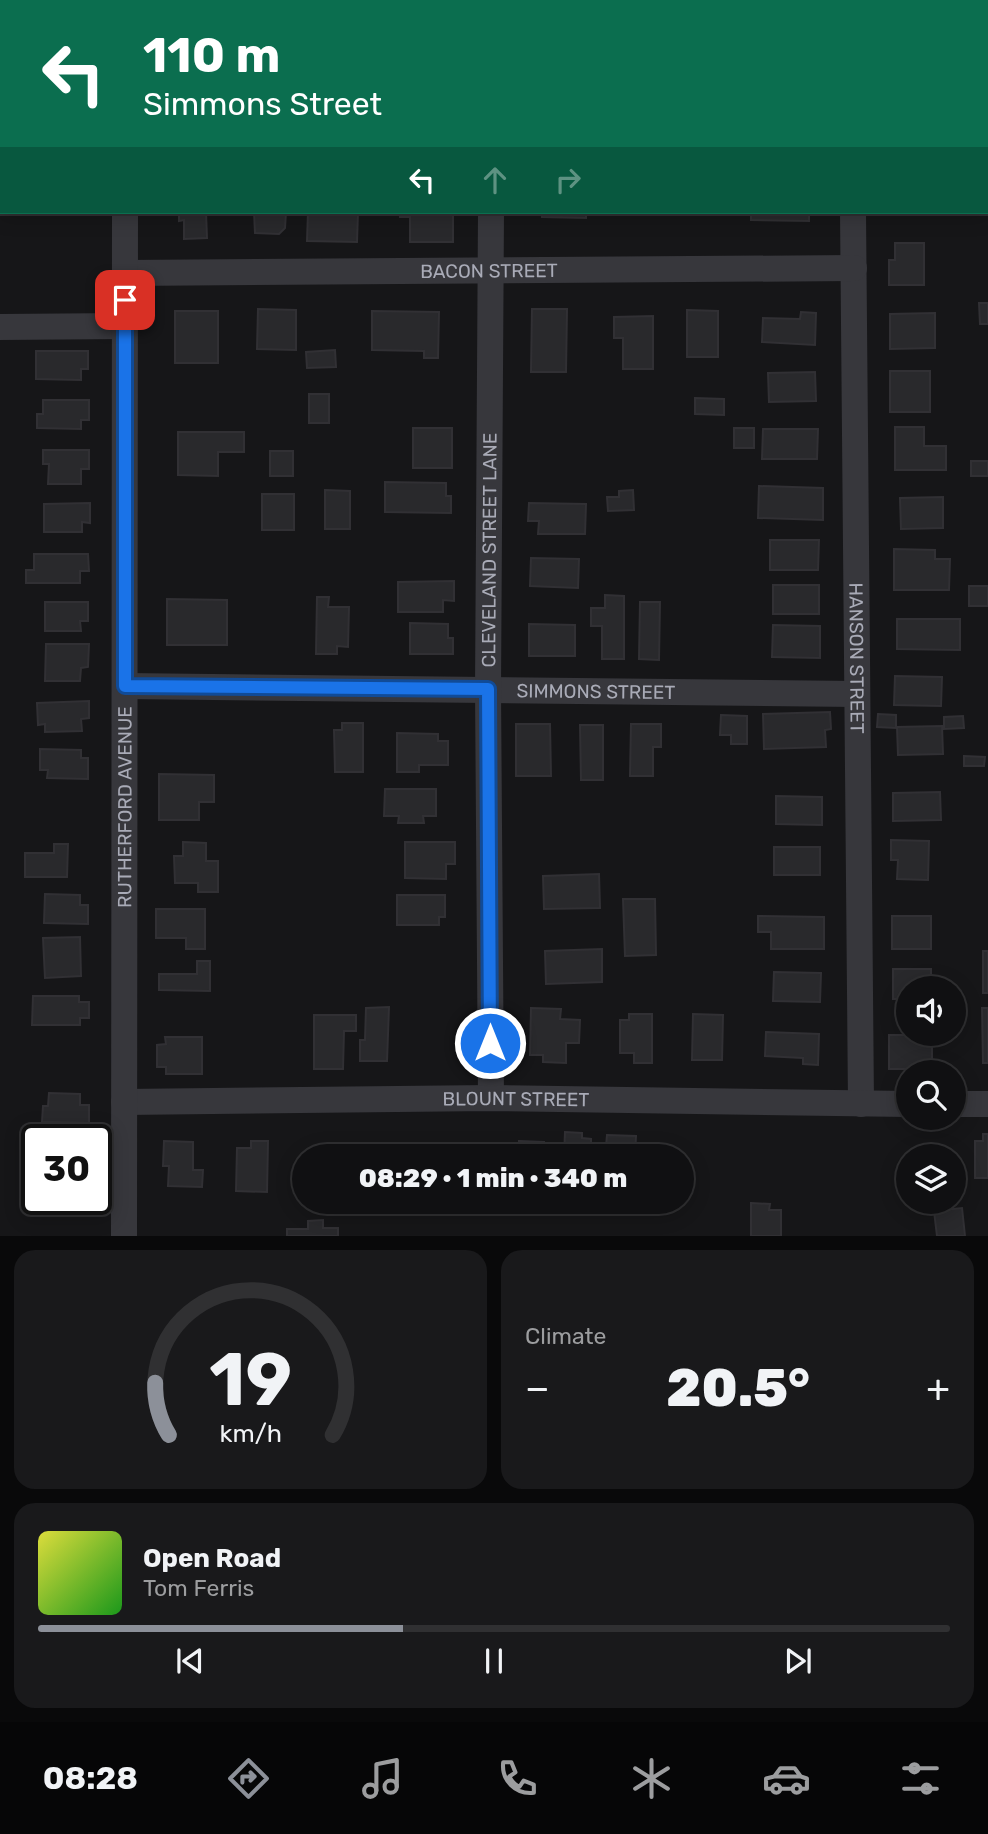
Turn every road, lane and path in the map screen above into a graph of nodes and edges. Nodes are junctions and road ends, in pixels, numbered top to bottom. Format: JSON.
{"nodes":[{"id":1,"x":125,"y":214,"type":"edge"},
{"id":2,"x":491,"y":214,"type":"edge"},
{"id":3,"x":853,"y":214,"type":"edge"},
{"id":4,"x":854,"y":268,"type":"junction"},
{"id":5,"x":490,"y":272,"type":"junction"},
{"id":6,"x":125,"y":273,"type":"junction"},
{"id":7,"x":125,"y":326,"type":"junction"},
{"id":8,"x":0,"y":327,"type":"edge"},
{"id":9,"x":125,"y":686,"type":"junction"},
{"id":10,"x":488,"y":689,"type":"junction"},
{"id":11,"x":857,"y":694,"type":"junction"},
{"id":12,"x":491,"y":1098,"type":"junction"},
{"id":13,"x":124,"y":1102,"type":"junction"},
{"id":14,"x":861,"y":1104,"type":"junction"},
{"id":15,"x":896,"y":1104,"type":"edge"},
{"id":16,"x":966,"y":1104,"type":"edge"},
{"id":17,"x":988,"y":1104,"type":"edge"},
{"id":18,"x":124,"y":1236,"type":"edge"}],
"edges":[{"from":1,"to":6,"type":"street","name":"RUTHERFORD AVENUE"},
{"from":2,"to":5,"type":"street","name":"CLEVELAND STREET LANE"},
{"from":3,"to":4,"type":"street","name":"HANSON STREET"},
{"from":4,"to":5,"type":"street","name":"BACON STREET"},
{"from":4,"to":11,"type":"street","name":"HANSON STREET"},
{"from":5,"to":6,"type":"street","name":"BACON STREET"},
{"from":5,"to":10,"type":"street","name":"CLEVELAND STREET LANE"},
{"from":6,"to":7,"type":"street","name":"RUTHERFORD AVENUE"},
{"from":7,"to":8,"type":"street"},
{"from":7,"to":9,"type":"street","name":"RUTHERFORD AVENUE"},
{"from":9,"to":10,"type":"street","name":"SIMMONS STREET"},
{"from":9,"to":13,"type":"street","name":"RUTHERFORD AVENUE"},
{"from":10,"to":11,"type":"street","name":"SIMMONS STREET"},
{"from":10,"to":12,"type":"street","name":"CLEVELAND STREET LANE"},
{"from":11,"to":14,"type":"street","name":"HANSON STREET"},
{"from":12,"to":13,"type":"street","name":"BLOUNT STREET"},
{"from":12,"to":14,"type":"street","name":"BLOUNT STREET"},
{"from":13,"to":18,"type":"street","name":"RUTHERFORD AVENUE"},
{"from":14,"to":15,"type":"street","name":"BLOUNT STREET"},
{"from":16,"to":17,"type":"street"}]}
